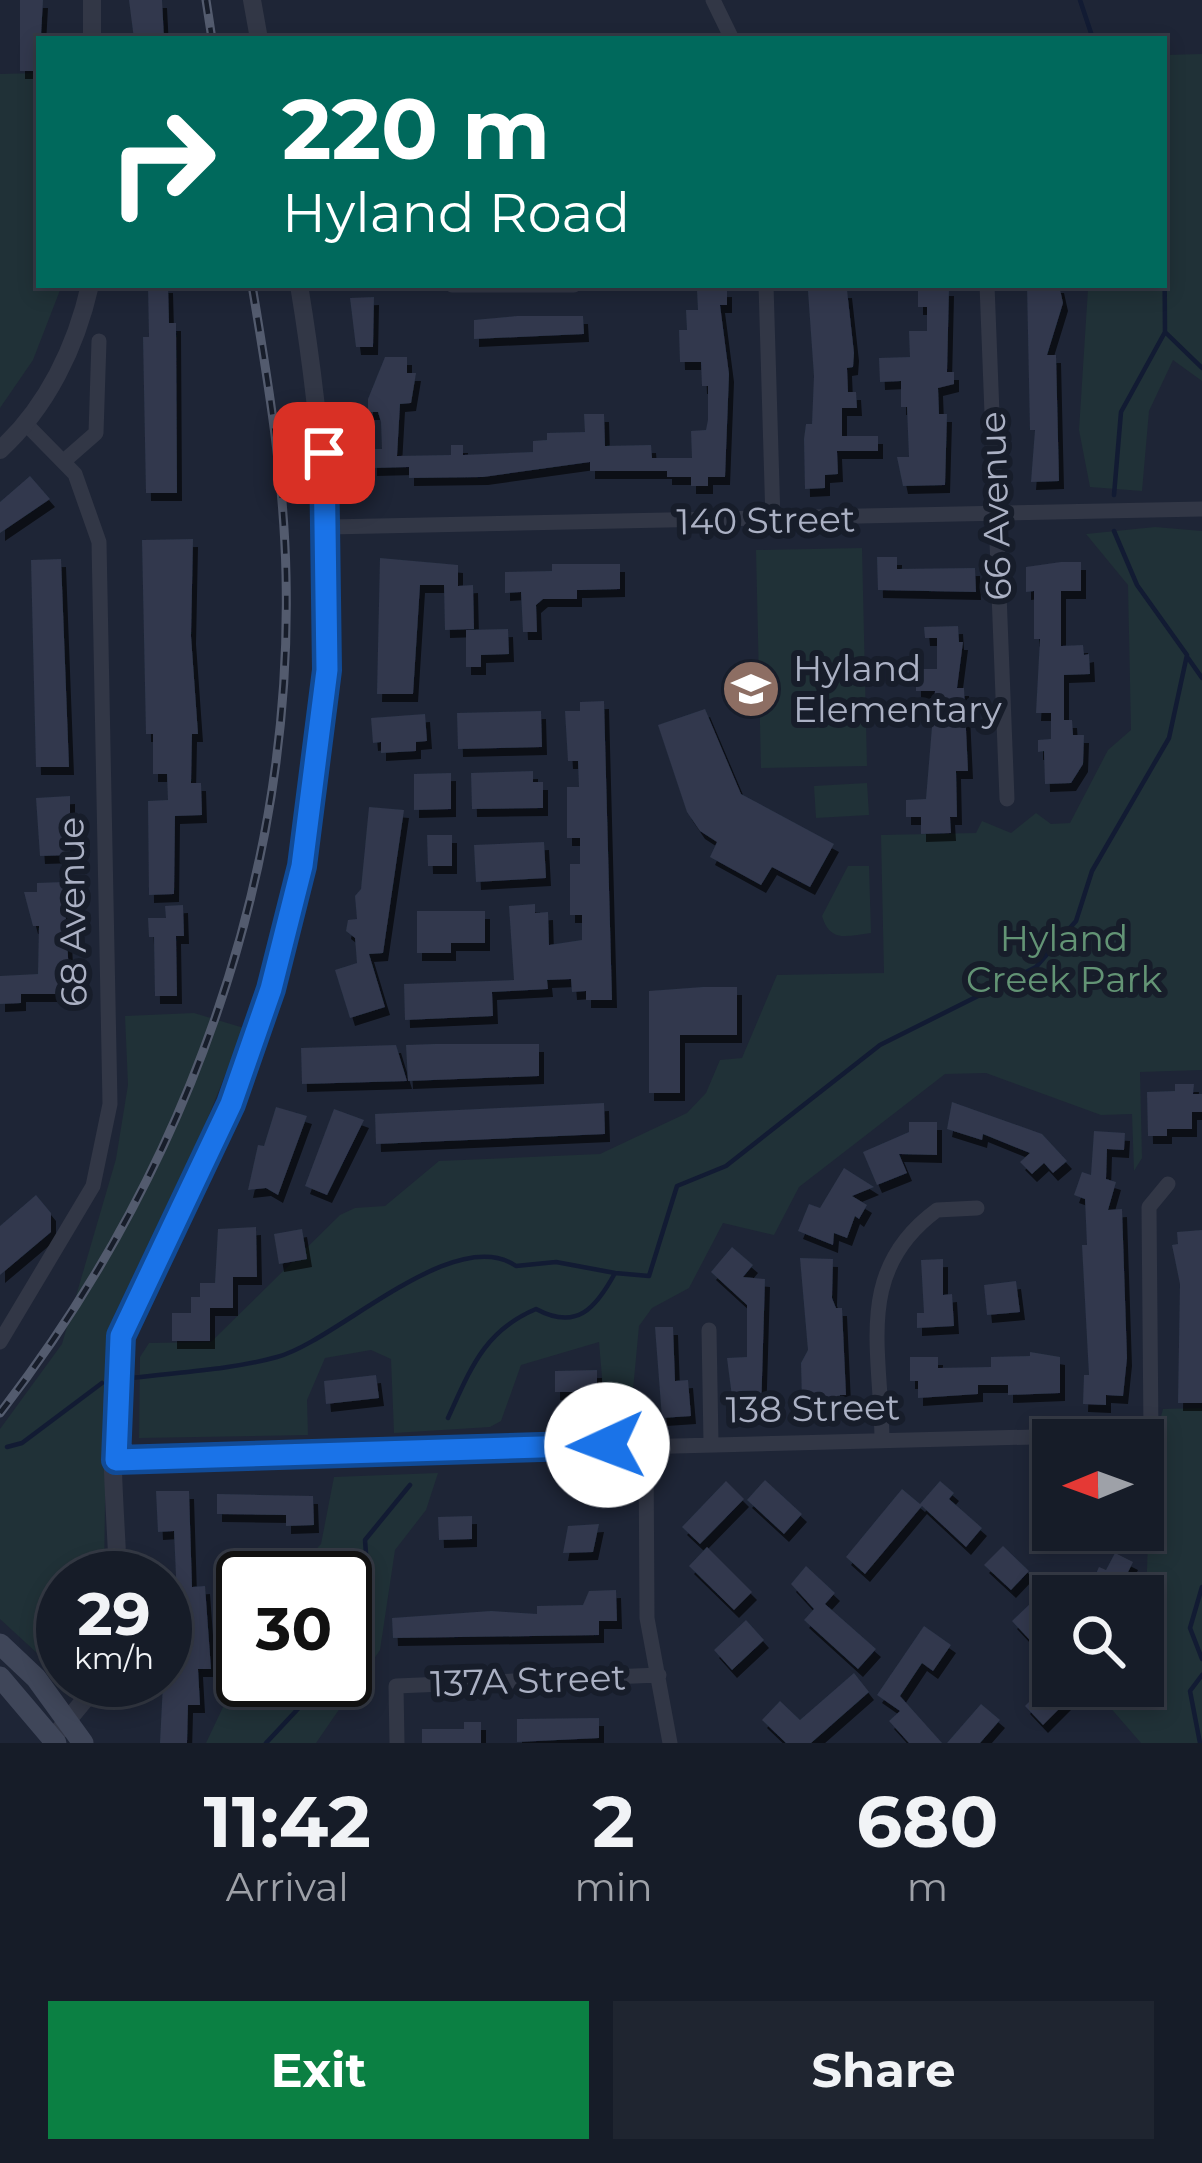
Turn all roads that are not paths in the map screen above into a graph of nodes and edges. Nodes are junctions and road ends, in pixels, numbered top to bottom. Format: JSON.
{"nodes":[{"id":1,"x":92,"y":0,"type":"edge"},
{"id":2,"x":252,"y":0,"type":"edge"},
{"id":3,"x":712,"y":0,"type":"edge"},
{"id":4,"x":92,"y":36,"type":"edge"},
{"id":5,"x":258,"y":36,"type":"edge"},
{"id":6,"x":730,"y":36,"type":"edge"},
{"id":7,"x":89,"y":288,"type":"edge"},
{"id":8,"x":299,"y":288,"type":"edge"},
{"id":9,"x":766,"y":288,"type":"edge"},
{"id":10,"x":987,"y":288,"type":"edge"},
{"id":11,"x":99,"y":340,"type":"dead end"},
{"id":12,"x":26,"y":424,"type":"junction"},
{"id":13,"x":0,"y":450,"type":"edge"},
{"id":14,"x":64,"y":460,"type":"junction"},
{"id":15,"x":1202,"y":509,"type":"edge"},
{"id":16,"x":995,"y":516,"type":"junction"},
{"id":17,"x":773,"y":520,"type":"junction"},
{"id":18,"x":329,"y":527,"type":"junction"},
{"id":19,"x":1006,"y":799,"type":"dead end"},
{"id":20,"x":1168,"y":1184,"type":"dead end"},
{"id":21,"x":976,"y":1208,"type":"dead end"},
{"id":22,"x":709,"y":1330,"type":"dead end"},
{"id":23,"x":0,"y":1342,"type":"edge"},
{"id":24,"x":882,"y":1440,"type":"junction"},
{"id":25,"x":646,"y":1444,"type":"junction"},
{"id":26,"x":711,"y":1444,"type":"junction"},
{"id":27,"x":116,"y":1460,"type":"junction"},
{"id":28,"x":118,"y":1551,"type":"edge"},
{"id":29,"x":0,"y":1644,"type":"edge"},
{"id":30,"x":659,"y":1675,"type":"junction"},
{"id":31,"x":0,"y":1678,"type":"edge"},
{"id":32,"x":79,"y":1707,"type":"edge"},
{"id":33,"x":69,"y":1720,"type":"junction"},
{"id":34,"x":53,"y":1741,"type":"edge"},
{"id":35,"x":83,"y":1743,"type":"edge"},
{"id":36,"x":397,"y":1743,"type":"edge"},
{"id":37,"x":670,"y":1743,"type":"edge"}],
"edges":[{"from":1,"to":4,"type":"street"},
{"from":2,"to":5,"type":"street"},
{"from":3,"to":6,"type":"street"},
{"from":7,"to":12,"type":"street"},
{"from":8,"to":18,"type":"street"},
{"from":9,"to":17,"type":"street"},
{"from":10,"to":16,"type":"street","name":"66 Avenue"},
{"from":11,"to":14,"type":"street"},
{"from":12,"to":13,"type":"street"},
{"from":12,"to":14,"type":"street","name":"68 Avenue"},
{"from":14,"to":23,"type":"street","name":"68 Avenue"},
{"from":15,"to":16,"type":"street","name":"140 Street"},
{"from":16,"to":17,"type":"street","name":"140 Street"},
{"from":16,"to":19,"type":"street","name":"66 Avenue"},
{"from":17,"to":18,"type":"street","name":"140 Street"},
{"from":18,"to":27,"type":"street"},
{"from":20,"to":24,"type":"street","name":"138 Street"},
{"from":21,"to":24,"type":"street"},
{"from":22,"to":26,"type":"street"},
{"from":24,"to":26,"type":"street","name":"138 Street"},
{"from":25,"to":26,"type":"street","name":"138 Street"},
{"from":25,"to":27,"type":"street","name":"138 Street"},
{"from":25,"to":30,"type":"street"},
{"from":27,"to":28,"type":"street"},
{"from":29,"to":33,"type":"main road"},
{"from":30,"to":36,"type":"street","name":"137A Street"},
{"from":30,"to":37,"type":"street"},
{"from":31,"to":34,"type":"main road"},
{"from":32,"to":33,"type":"street"},
{"from":33,"to":34,"type":"street"},
{"from":33,"to":35,"type":"main road"}]}
